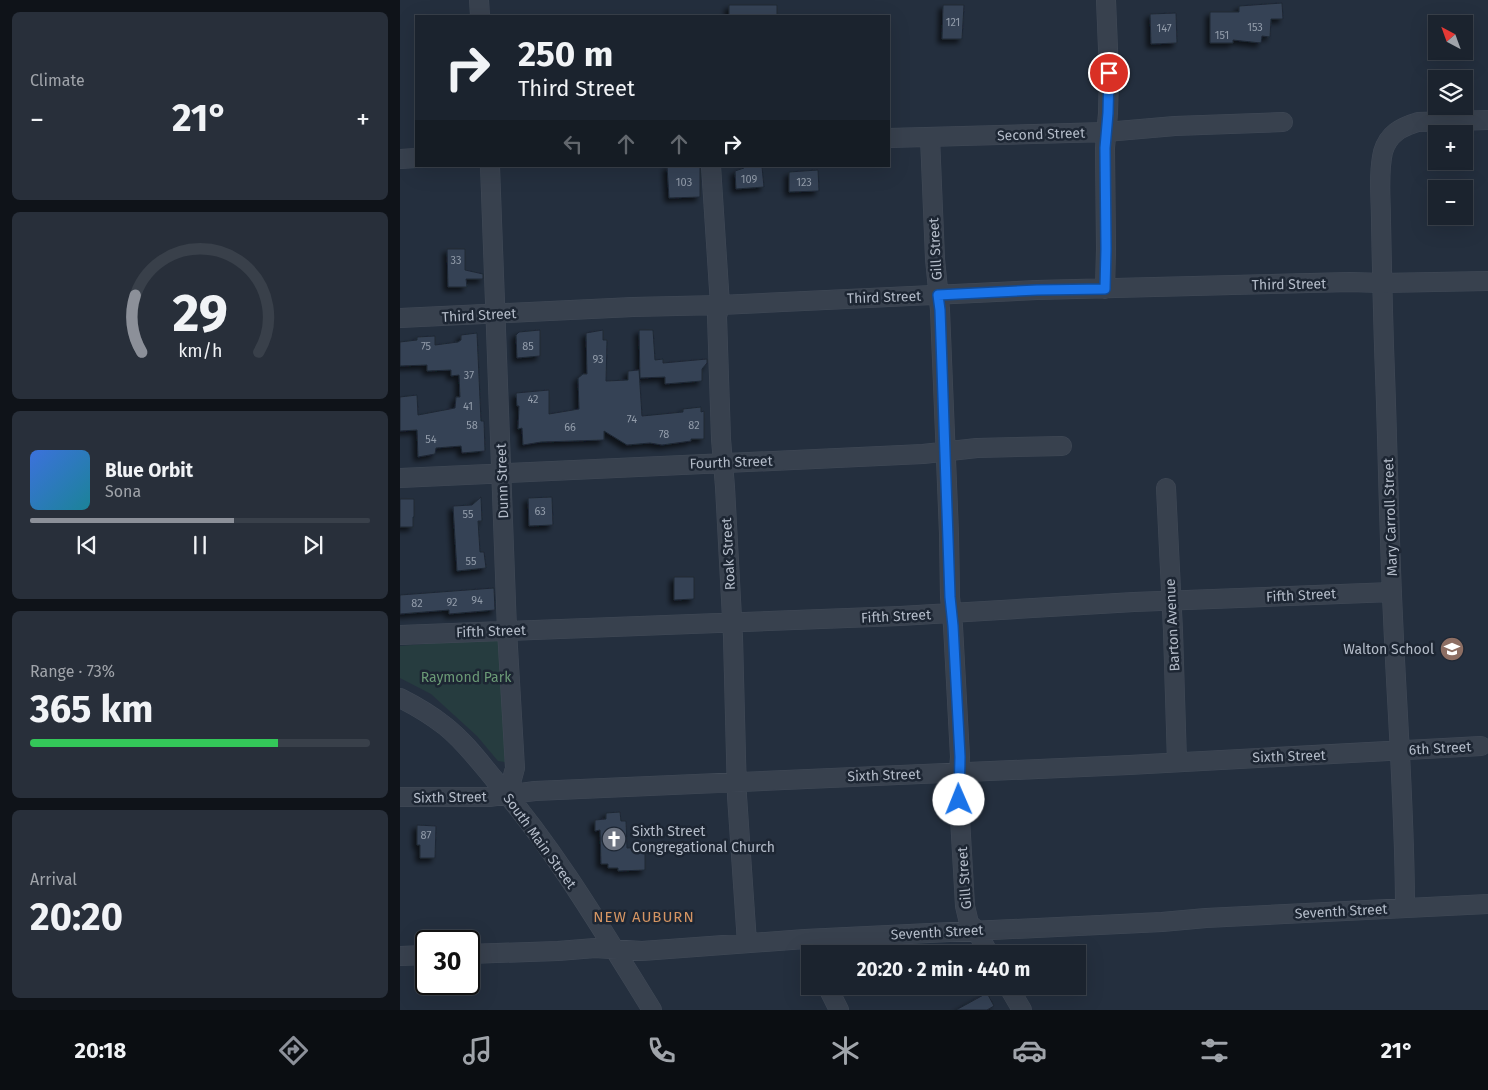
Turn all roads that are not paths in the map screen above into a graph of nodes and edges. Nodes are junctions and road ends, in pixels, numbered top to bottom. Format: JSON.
{"nodes":[{"id":1,"x":478,"y":0,"type":"edge"},
{"id":2,"x":1106,"y":0,"type":"edge"},
{"id":3,"x":480,"y":15,"type":"edge"},
{"id":4,"x":1488,"y":120,"type":"edge"},
{"id":5,"x":1282,"y":122,"type":"dead end"},
{"id":6,"x":1106,"y":132,"type":"junction"},
{"id":7,"x":930,"y":137,"type":"junction"},
{"id":8,"x":890,"y":138,"type":"edge"},
{"id":9,"x":415,"y":158,"type":"edge"},
{"id":10,"x":400,"y":159,"type":"edge"},
{"id":11,"x":490,"y":167,"type":"edge"},
{"id":12,"x":711,"y":167,"type":"edge"},
{"id":13,"x":1488,"y":281,"type":"edge"},
{"id":14,"x":1382,"y":283,"type":"junction"},
{"id":15,"x":1105,"y":289,"type":"junction"},
{"id":16,"x":938,"y":295,"type":"junction"},
{"id":17,"x":720,"y":305,"type":"junction"},
{"id":18,"x":495,"y":314,"type":"junction"},
{"id":19,"x":400,"y":318,"type":"edge"},
{"id":20,"x":1062,"y":446,"type":"dead end"},
{"id":21,"x":945,"y":451,"type":"junction"},
{"id":22,"x":723,"y":463,"type":"junction"},
{"id":23,"x":502,"y":473,"type":"junction"},
{"id":24,"x":400,"y":478,"type":"edge"},
{"id":25,"x":1166,"y":488,"type":"dead end"},
{"id":26,"x":1392,"y":592,"type":"junction"},
{"id":27,"x":1171,"y":600,"type":"junction"},
{"id":28,"x":952,"y":613,"type":"junction"},
{"id":29,"x":732,"y":622,"type":"junction"},
{"id":30,"x":507,"y":630,"type":"junction"},
{"id":31,"x":400,"y":635,"type":"edge"},
{"id":32,"x":400,"y":698,"type":"edge"},
{"id":33,"x":1481,"y":746,"type":"dead end"},
{"id":34,"x":1399,"y":750,"type":"junction"},
{"id":35,"x":1177,"y":762,"type":"junction"},
{"id":36,"x":959,"y":772,"type":"junction"},
{"id":37,"x":737,"y":782,"type":"junction"},
{"id":38,"x":508,"y":794,"type":"junction"},
{"id":39,"x":400,"y":797,"type":"edge"},
{"id":40,"x":1488,"y":904,"type":"edge"},
{"id":41,"x":1406,"y":908,"type":"junction"},
{"id":42,"x":976,"y":930,"type":"junction"},
{"id":43,"x":747,"y":943,"type":"junction"},
{"id":44,"x":818,"y":945,"type":"edge"},
{"id":45,"x":984,"y":945,"type":"edge"},
{"id":46,"x":801,"y":946,"type":"edge"},
{"id":47,"x":614,"y":949,"type":"junction"},
{"id":48,"x":480,"y":954,"type":"edge"},
{"id":49,"x":415,"y":955,"type":"edge"},
{"id":50,"x":400,"y":956,"type":"edge"},
{"id":51,"x":832,"y":995,"type":"edge"},
{"id":52,"x":1013,"y":995,"type":"edge"},
{"id":53,"x":652,"y":1010,"type":"edge"},
{"id":54,"x":839,"y":1010,"type":"edge"},
{"id":55,"x":1022,"y":1010,"type":"edge"}],
"edges":[{"from":1,"to":3,"type":"street"},
{"from":2,"to":6,"type":"street"},
{"from":4,"to":14,"type":"street","name":"Mary Carroll Street"},
{"from":5,"to":6,"type":"street","name":"Second Street"},
{"from":6,"to":7,"type":"street","name":"Second Street"},
{"from":6,"to":15,"type":"street"},
{"from":7,"to":8,"type":"street","name":"Second Street"},
{"from":7,"to":16,"type":"street","name":"Gill Street"},
{"from":9,"to":10,"type":"street"},
{"from":11,"to":18,"type":"street","name":"Dunn Street"},
{"from":12,"to":17,"type":"street","name":"Roak Street"},
{"from":13,"to":14,"type":"street","name":"Third Street"},
{"from":14,"to":15,"type":"street","name":"Third Street"},
{"from":14,"to":26,"type":"street","name":"Mary Carroll Street"},
{"from":15,"to":16,"type":"street","name":"Third Street"},
{"from":16,"to":17,"type":"street","name":"Third Street"},
{"from":16,"to":21,"type":"street","name":"Gill Street"},
{"from":17,"to":18,"type":"street","name":"Third Street"},
{"from":17,"to":22,"type":"street","name":"Roak Street"},
{"from":18,"to":19,"type":"street","name":"Third Street"},
{"from":18,"to":23,"type":"street","name":"Dunn Street"},
{"from":20,"to":21,"type":"street","name":"Fourth Street"},
{"from":21,"to":22,"type":"street","name":"Fourth Street"},
{"from":21,"to":28,"type":"street","name":"Gill Street"},
{"from":22,"to":23,"type":"street","name":"Fourth Street"},
{"from":22,"to":29,"type":"street","name":"Roak Street"},
{"from":23,"to":24,"type":"street","name":"Fourth Street"},
{"from":23,"to":30,"type":"street","name":"Dunn Street"},
{"from":25,"to":27,"type":"street","name":"Barton Avenue"},
{"from":26,"to":27,"type":"street","name":"Fifth Street"},
{"from":26,"to":34,"type":"street","name":"Mary Carroll Street"},
{"from":27,"to":28,"type":"street","name":"Fifth Street"},
{"from":27,"to":35,"type":"street","name":"Barton Avenue"},
{"from":28,"to":29,"type":"street","name":"Fifth Street"},
{"from":28,"to":36,"type":"street","name":"Gill Street"},
{"from":29,"to":30,"type":"street","name":"Fifth Street"},
{"from":29,"to":37,"type":"street","name":"Roak Street"},
{"from":30,"to":31,"type":"street","name":"Fifth Street"},
{"from":30,"to":38,"type":"street","name":"Dunn Street"},
{"from":32,"to":38,"type":"street","name":"South Main Street"},
{"from":33,"to":34,"type":"street","name":"6th Street"},
{"from":34,"to":35,"type":"street","name":"Sixth Street"},
{"from":34,"to":41,"type":"street","name":"Mary Carroll Street"},
{"from":35,"to":36,"type":"street","name":"Sixth Street"},
{"from":36,"to":37,"type":"street","name":"Sixth Street"},
{"from":36,"to":42,"type":"street","name":"Gill Street"},
{"from":37,"to":38,"type":"street","name":"Sixth Street"},
{"from":37,"to":43,"type":"street","name":"Roak Street"},
{"from":38,"to":39,"type":"street","name":"Sixth Street"},
{"from":38,"to":47,"type":"street","name":"South Main Street"},
{"from":40,"to":41,"type":"street","name":"Seventh Street"},
{"from":41,"to":42,"type":"street","name":"Seventh Street"},
{"from":42,"to":44,"type":"street","name":"Seventh Street"},
{"from":42,"to":45,"type":"street","name":"Gill Street"},
{"from":43,"to":46,"type":"street","name":"Seventh Street"},
{"from":43,"to":47,"type":"street","name":"Seventh Street"},
{"from":47,"to":48,"type":"street","name":"Seventh Street"},
{"from":47,"to":53,"type":"street","name":"South Main Street"},
{"from":49,"to":50,"type":"street"},
{"from":51,"to":54,"type":"street"},
{"from":52,"to":55,"type":"street"}]}
